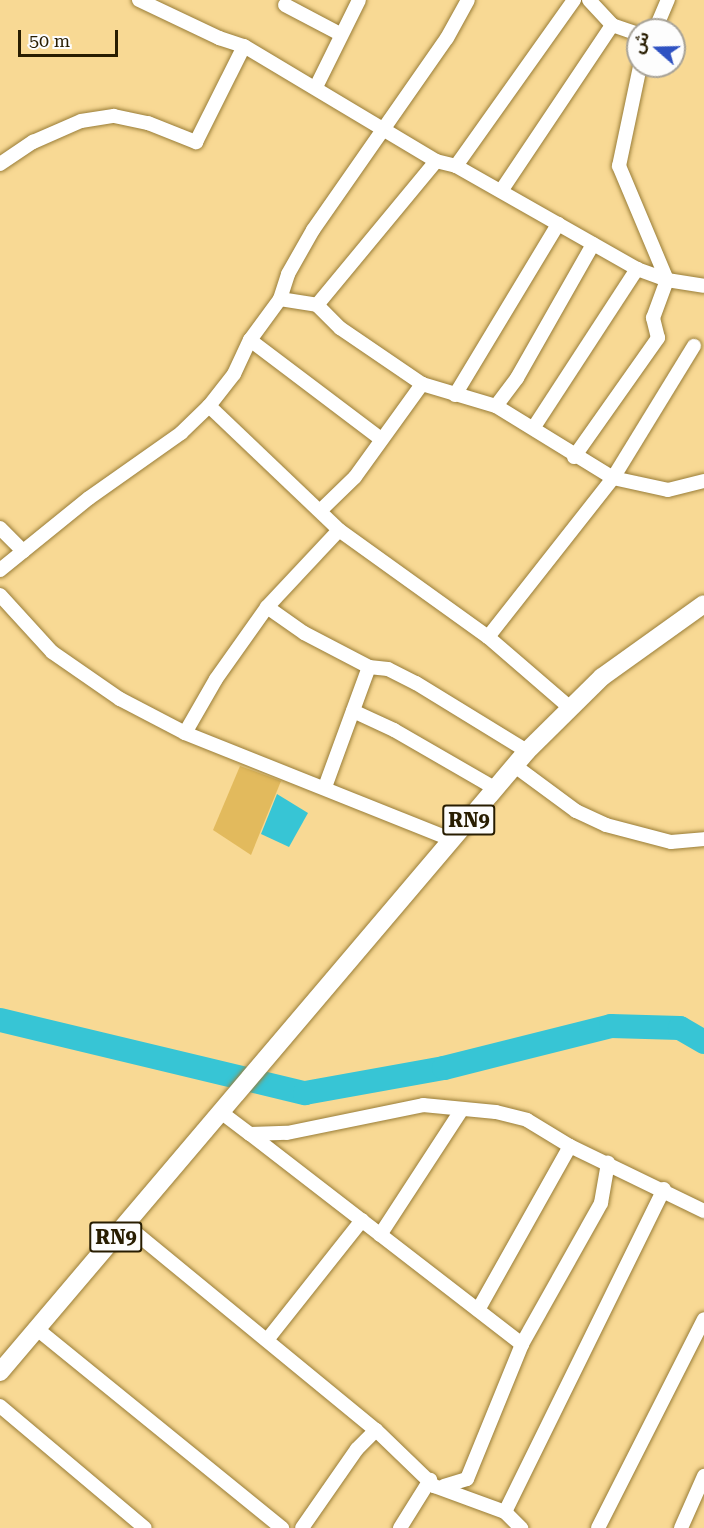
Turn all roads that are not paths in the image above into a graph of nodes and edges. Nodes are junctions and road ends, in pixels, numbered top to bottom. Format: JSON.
{"nodes":[{"id":1,"x":359,"y":0,"type":"edge"},
{"id":2,"x":468,"y":0,"type":"edge"},
{"id":3,"x":574,"y":0,"type":"edge"},
{"id":4,"x":589,"y":0,"type":"edge"},
{"id":5,"x":668,"y":0,"type":"edge"},
{"id":6,"x":145,"y":1,"type":"edge"},
{"id":7,"x":285,"y":5,"type":"dead end"},
{"id":8,"x":660,"y":18,"type":"edge"},
{"id":9,"x":612,"y":25,"type":"junction"},
{"id":10,"x":626,"y":30,"type":"edge"},
{"id":11,"x":340,"y":34,"type":"junction"},
{"id":12,"x":244,"y":45,"type":"junction"},
{"id":13,"x":637,"y":78,"type":"edge"},
{"id":14,"x":315,"y":87,"type":"junction"},
{"id":15,"x":384,"y":131,"type":"junction"},
{"id":16,"x":436,"y":161,"type":"junction"},
{"id":17,"x":0,"y":165,"type":"edge"},
{"id":18,"x":456,"y":166,"type":"junction"},
{"id":19,"x":501,"y":191,"type":"junction"},
{"id":20,"x":558,"y":224,"type":"junction"},
{"id":21,"x":593,"y":244,"type":"junction"},
{"id":22,"x":637,"y":269,"type":"junction"},
{"id":23,"x":667,"y":280,"type":"junction"},
{"id":24,"x":704,"y":286,"type":"edge"},
{"id":25,"x":280,"y":300,"type":"junction"},
{"id":26,"x":317,"y":305,"type":"junction"},
{"id":27,"x":250,"y":340,"type":"junction"},
{"id":28,"x":694,"y":346,"type":"dead end"},
{"id":29,"x":422,"y":384,"type":"junction"},
{"id":30,"x":455,"y":395,"type":"junction"},
{"id":31,"x":209,"y":406,"type":"junction"},
{"id":32,"x":496,"y":406,"type":"junction"},
{"id":33,"x":534,"y":427,"type":"junction"},
{"id":34,"x":381,"y":439,"type":"junction"},
{"id":35,"x":574,"y":457,"type":"junction"},
{"id":36,"x":613,"y":478,"type":"junction"},
{"id":37,"x":704,"y":481,"type":"edge"},
{"id":38,"x":321,"y":510,"type":"junction"},
{"id":39,"x":0,"y":528,"type":"edge"},
{"id":40,"x":339,"y":530,"type":"junction"},
{"id":41,"x":23,"y":551,"type":"junction"},
{"id":42,"x":0,"y":570,"type":"edge"},
{"id":43,"x":0,"y":595,"type":"edge"},
{"id":44,"x":704,"y":604,"type":"edge"},
{"id":45,"x":267,"y":607,"type":"junction"},
{"id":46,"x":488,"y":637,"type":"junction"},
{"id":47,"x":369,"y":667,"type":"junction"},
{"id":48,"x":569,"y":707,"type":"junction"},
{"id":49,"x":353,"y":711,"type":"junction"},
{"id":50,"x":185,"y":733,"type":"junction"},
{"id":51,"x":527,"y":751,"type":"junction"},
{"id":52,"x":514,"y":766,"type":"junction"},
{"id":53,"x":325,"y":787,"type":"junction"},
{"id":54,"x":496,"y":789,"type":"junction"},
{"id":55,"x":704,"y":839,"type":"edge"},
{"id":56,"x":452,"y":840,"type":"junction"},
{"id":57,"x":227,"y":1107,"type":"junction"},
{"id":58,"x":462,"y":1109,"type":"junction"},
{"id":59,"x":250,"y":1134,"type":"junction"},
{"id":60,"x":570,"y":1146,"type":"junction"},
{"id":61,"x":608,"y":1163,"type":"junction"},
{"id":62,"x":664,"y":1189,"type":"junction"},
{"id":63,"x":704,"y":1211,"type":"edge"},
{"id":64,"x":362,"y":1220,"type":"junction"},
{"id":65,"x":126,"y":1225,"type":"junction"},
{"id":66,"x":380,"y":1235,"type":"junction"},
{"id":67,"x":478,"y":1310,"type":"junction"},
{"id":68,"x":704,"y":1319,"type":"edge"},
{"id":69,"x":37,"y":1329,"type":"junction"},
{"id":70,"x":267,"y":1340,"type":"junction"},
{"id":71,"x":522,"y":1344,"type":"junction"},
{"id":72,"x":0,"y":1372,"type":"edge"},
{"id":73,"x":0,"y":1406,"type":"edge"},
{"id":74,"x":376,"y":1430,"type":"junction"},
{"id":75,"x":704,"y":1476,"type":"edge"},
{"id":76,"x":430,"y":1480,"type":"junction"},
{"id":77,"x":444,"y":1486,"type":"junction"},
{"id":78,"x":505,"y":1512,"type":"junction"},
{"id":79,"x":145,"y":1528,"type":"edge"},
{"id":80,"x":282,"y":1528,"type":"edge"},
{"id":81,"x":302,"y":1528,"type":"edge"},
{"id":82,"x":400,"y":1528,"type":"edge"},
{"id":83,"x":521,"y":1528,"type":"edge"},
{"id":84,"x":598,"y":1528,"type":"edge"},
{"id":85,"x":681,"y":1528,"type":"edge"}],
"edges":[{"from":1,"to":11,"type":"street"},
{"from":2,"to":15,"type":"street"},
{"from":3,"to":18,"type":"street"},
{"from":4,"to":9,"type":"street"},
{"from":5,"to":8,"type":"street"},
{"from":6,"to":12,"type":"street"},
{"from":7,"to":11,"type":"street"},
{"from":9,"to":10,"type":"street"},
{"from":9,"to":19,"type":"street"},
{"from":11,"to":14,"type":"street"},
{"from":12,"to":14,"type":"street"},
{"from":12,"to":17,"type":"street"},
{"from":13,"to":23,"type":"street"},
{"from":14,"to":15,"type":"street"},
{"from":15,"to":16,"type":"street"},
{"from":15,"to":25,"type":"street"},
{"from":16,"to":18,"type":"street"},
{"from":16,"to":26,"type":"street"},
{"from":18,"to":19,"type":"street"},
{"from":19,"to":20,"type":"street"},
{"from":20,"to":21,"type":"street"},
{"from":20,"to":30,"type":"street"},
{"from":21,"to":22,"type":"street"},
{"from":21,"to":32,"type":"street"},
{"from":22,"to":23,"type":"street"},
{"from":22,"to":33,"type":"street"},
{"from":23,"to":24,"type":"street"},
{"from":23,"to":35,"type":"street"},
{"from":25,"to":26,"type":"street"},
{"from":25,"to":27,"type":"street"},
{"from":26,"to":29,"type":"street"},
{"from":27,"to":31,"type":"street"},
{"from":27,"to":34,"type":"street"},
{"from":28,"to":36,"type":"street"},
{"from":29,"to":30,"type":"street"},
{"from":29,"to":34,"type":"street"},
{"from":30,"to":32,"type":"street"},
{"from":31,"to":38,"type":"street"},
{"from":31,"to":41,"type":"street"},
{"from":32,"to":33,"type":"street"},
{"from":33,"to":35,"type":"street"},
{"from":34,"to":38,"type":"street"},
{"from":35,"to":36,"type":"street"},
{"from":36,"to":37,"type":"street"},
{"from":36,"to":46,"type":"street"},
{"from":38,"to":40,"type":"street"},
{"from":39,"to":41,"type":"street"},
{"from":40,"to":45,"type":"street"},
{"from":40,"to":46,"type":"street"},
{"from":41,"to":42,"type":"street"},
{"from":43,"to":50,"type":"street"},
{"from":44,"to":48,"type":"main road","number":"RN9"},
{"from":45,"to":47,"type":"street"},
{"from":45,"to":50,"type":"street"},
{"from":46,"to":48,"type":"street"},
{"from":47,"to":49,"type":"street"},
{"from":47,"to":51,"type":"street"},
{"from":48,"to":51,"type":"main road","number":"RN9"},
{"from":49,"to":53,"type":"street"},
{"from":49,"to":54,"type":"street"},
{"from":50,"to":53,"type":"street"},
{"from":51,"to":52,"type":"main road","number":"RN9"},
{"from":52,"to":54,"type":"main road","number":"RN9"},
{"from":52,"to":55,"type":"street"},
{"from":53,"to":56,"type":"street"},
{"from":54,"to":56,"type":"main road","number":"RN9"},
{"from":56,"to":57,"type":"main road","number":"RN9"},
{"from":57,"to":59,"type":"street"},
{"from":57,"to":65,"type":"main road","number":"RN9"},
{"from":58,"to":59,"type":"street"},
{"from":58,"to":60,"type":"street"},
{"from":58,"to":66,"type":"street"},
{"from":59,"to":64,"type":"street"},
{"from":60,"to":61,"type":"street"},
{"from":60,"to":67,"type":"street"},
{"from":61,"to":62,"type":"street"},
{"from":61,"to":71,"type":"street"},
{"from":62,"to":63,"type":"street"},
{"from":62,"to":78,"type":"street"},
{"from":64,"to":66,"type":"street"},
{"from":64,"to":70,"type":"street"},
{"from":65,"to":69,"type":"main road","number":"RN9"},
{"from":65,"to":70,"type":"street"},
{"from":66,"to":67,"type":"street"},
{"from":67,"to":71,"type":"street"},
{"from":68,"to":84,"type":"street"},
{"from":69,"to":72,"type":"main road","number":"RN9"},
{"from":69,"to":80,"type":"street"},
{"from":70,"to":74,"type":"street"},
{"from":71,"to":77,"type":"street"},
{"from":73,"to":79,"type":"street"},
{"from":74,"to":76,"type":"street"},
{"from":74,"to":81,"type":"street"},
{"from":75,"to":85,"type":"street"},
{"from":76,"to":77,"type":"street"},
{"from":76,"to":82,"type":"street"},
{"from":77,"to":78,"type":"street"},
{"from":78,"to":83,"type":"street"}]}
